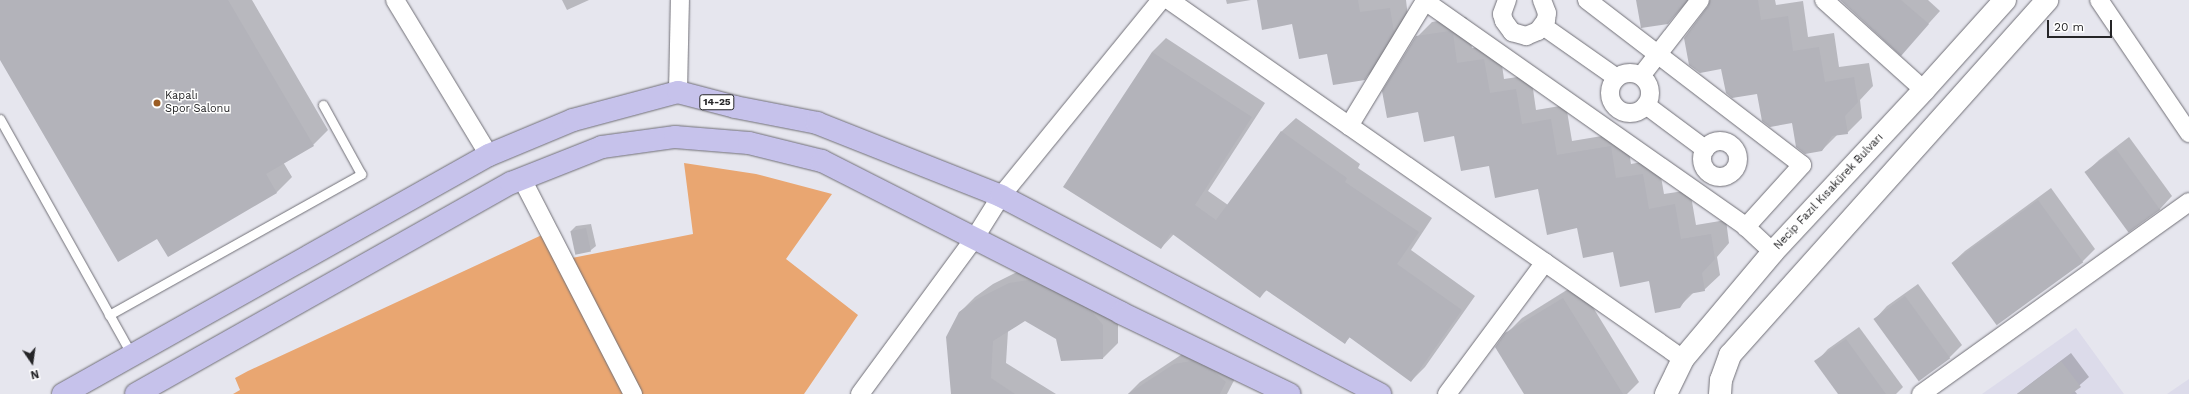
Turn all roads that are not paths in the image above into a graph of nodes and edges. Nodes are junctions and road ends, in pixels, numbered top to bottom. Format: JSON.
{"nodes":[{"id":1,"x":395,"y":0,"type":"edge"},
{"id":2,"x":680,"y":0,"type":"edge"},
{"id":3,"x":1161,"y":0,"type":"edge"},
{"id":4,"x":1169,"y":0,"type":"edge"},
{"id":5,"x":1426,"y":0,"type":"edge"},
{"id":6,"x":1507,"y":0,"type":"edge"},
{"id":7,"x":1542,"y":0,"type":"edge"},
{"id":8,"x":1587,"y":0,"type":"edge"},
{"id":9,"x":1700,"y":0,"type":"edge"},
{"id":10,"x":1824,"y":0,"type":"edge"},
{"id":11,"x":2005,"y":0,"type":"edge"},
{"id":12,"x":2047,"y":0,"type":"edge"},
{"id":13,"x":2100,"y":0,"type":"edge"},
{"id":14,"x":1543,"y":26,"type":"junction"},
{"id":15,"x":1512,"y":32,"type":"junction"},
{"id":16,"x":1501,"y":54,"type":"junction"},
{"id":17,"x":1659,"y":55,"type":"junction"},
{"id":18,"x":1641,"y":76,"type":"junction"},
{"id":19,"x":1617,"y":78,"type":"junction"},
{"id":20,"x":1924,"y":90,"type":"junction"},
{"id":21,"x":678,"y":92,"type":"junction"},
{"id":22,"x":322,"y":104,"type":"dead end"},
{"id":23,"x":1646,"y":105,"type":"junction"},
{"id":24,"x":1616,"y":107,"type":"junction"},
{"id":25,"x":0,"y":119,"type":"edge"},
{"id":26,"x":1744,"y":120,"type":"junction"},
{"id":27,"x":1349,"y":126,"type":"junction"},
{"id":28,"x":1602,"y":126,"type":"junction"},
{"id":29,"x":2189,"y":133,"type":"edge"},
{"id":30,"x":1730,"y":144,"type":"junction"},
{"id":31,"x":1705,"y":149,"type":"junction"},
{"id":32,"x":489,"y":155,"type":"junction"},
{"id":33,"x":1706,"y":171,"type":"junction"},
{"id":34,"x":522,"y":179,"type":"junction"},
{"id":35,"x":1690,"y":188,"type":"junction"},
{"id":36,"x":1001,"y":196,"type":"junction"},
{"id":37,"x":2189,"y":202,"type":"edge"},
{"id":38,"x":1746,"y":228,"type":"junction"},
{"id":39,"x":974,"y":239,"type":"junction"},
{"id":40,"x":1773,"y":252,"type":"junction"},
{"id":41,"x":1545,"y":262,"type":"junction"},
{"id":42,"x":109,"y":315,"type":"junction"},
{"id":43,"x":132,"y":356,"type":"junction"},
{"id":44,"x":1683,"y":359,"type":"junction"},
{"id":45,"x":63,"y":394,"type":"edge"},
{"id":46,"x":136,"y":394,"type":"edge"},
{"id":47,"x":633,"y":394,"type":"edge"},
{"id":48,"x":860,"y":394,"type":"edge"},
{"id":49,"x":1289,"y":394,"type":"edge"},
{"id":50,"x":1380,"y":394,"type":"edge"},
{"id":51,"x":1447,"y":394,"type":"edge"},
{"id":52,"x":1666,"y":394,"type":"edge"},
{"id":53,"x":1720,"y":394,"type":"edge"},
{"id":54,"x":1921,"y":394,"type":"edge"}],
"edges":[{"from":1,"to":32,"type":"street"},
{"from":2,"to":21,"type":"street"},
{"from":3,"to":36,"type":"street"},
{"from":4,"to":27,"type":"street"},
{"from":5,"to":16,"type":"street"},
{"from":5,"to":27,"type":"street"},
{"from":6,"to":15,"type":"street"},
{"from":7,"to":14,"type":"street"},
{"from":8,"to":17,"type":"street"},
{"from":9,"to":17,"type":"street"},
{"from":10,"to":20,"type":"street"},
{"from":11,"to":20,"type":"main road","name":"Necip Fazıl Kısakürek Bulvarı"},
{"from":12,"to":53,"type":"main road"},
{"from":13,"to":29,"type":"street"},
{"from":14,"to":15,"type":"street"},
{"from":14,"to":19,"type":"street"},
{"from":15,"to":16,"type":"street"},
{"from":16,"to":28,"type":"street"},
{"from":17,"to":18,"type":"street"},
{"from":17,"to":26,"type":"street"},
{"from":18,"to":19,"type":"street"},
{"from":18,"to":23,"type":"street"},
{"from":19,"to":24,"type":"street"},
{"from":20,"to":40,"type":"main road","name":"Necip Fazıl Kısakürek Bulvarı"},
{"from":21,"to":32,"type":"main road","number":"14-25"},
{"from":21,"to":36,"type":"main road","number":"14-25"},
{"from":22,"to":42,"type":"lane"},
{"from":23,"to":24,"type":"street"},
{"from":23,"to":31,"type":"street"},
{"from":24,"to":28,"type":"street"},
{"from":25,"to":42,"type":"lane"},
{"from":26,"to":30,"type":"street"},
{"from":26,"to":38,"type":"street"},
{"from":27,"to":41,"type":"street"},
{"from":28,"to":35,"type":"street"},
{"from":30,"to":31,"type":"street"},
{"from":30,"to":33,"type":"street"},
{"from":31,"to":33,"type":"street"},
{"from":32,"to":43,"type":"main road","number":"14-25"},
{"from":33,"to":35,"type":"street"},
{"from":34,"to":39,"type":"main road"},
{"from":34,"to":46,"type":"main road"},
{"from":34,"to":47,"type":"street"},
{"from":35,"to":38,"type":"street"},
{"from":36,"to":39,"type":"street"},
{"from":36,"to":50,"type":"main road","number":"14-25"},
{"from":37,"to":54,"type":"street"},
{"from":38,"to":40,"type":"street"},
{"from":39,"to":48,"type":"street"},
{"from":39,"to":49,"type":"main road"},
{"from":40,"to":44,"type":"main road","name":"Necip Fazıl Kısakürek Bulvarı"},
{"from":41,"to":44,"type":"street"},
{"from":41,"to":51,"type":"street"},
{"from":42,"to":43,"type":"lane"},
{"from":43,"to":45,"type":"main road","number":"14-25"},
{"from":44,"to":52,"type":"main road","name":"Necip Fazıl Kısakürek Bulvarı"}]}
